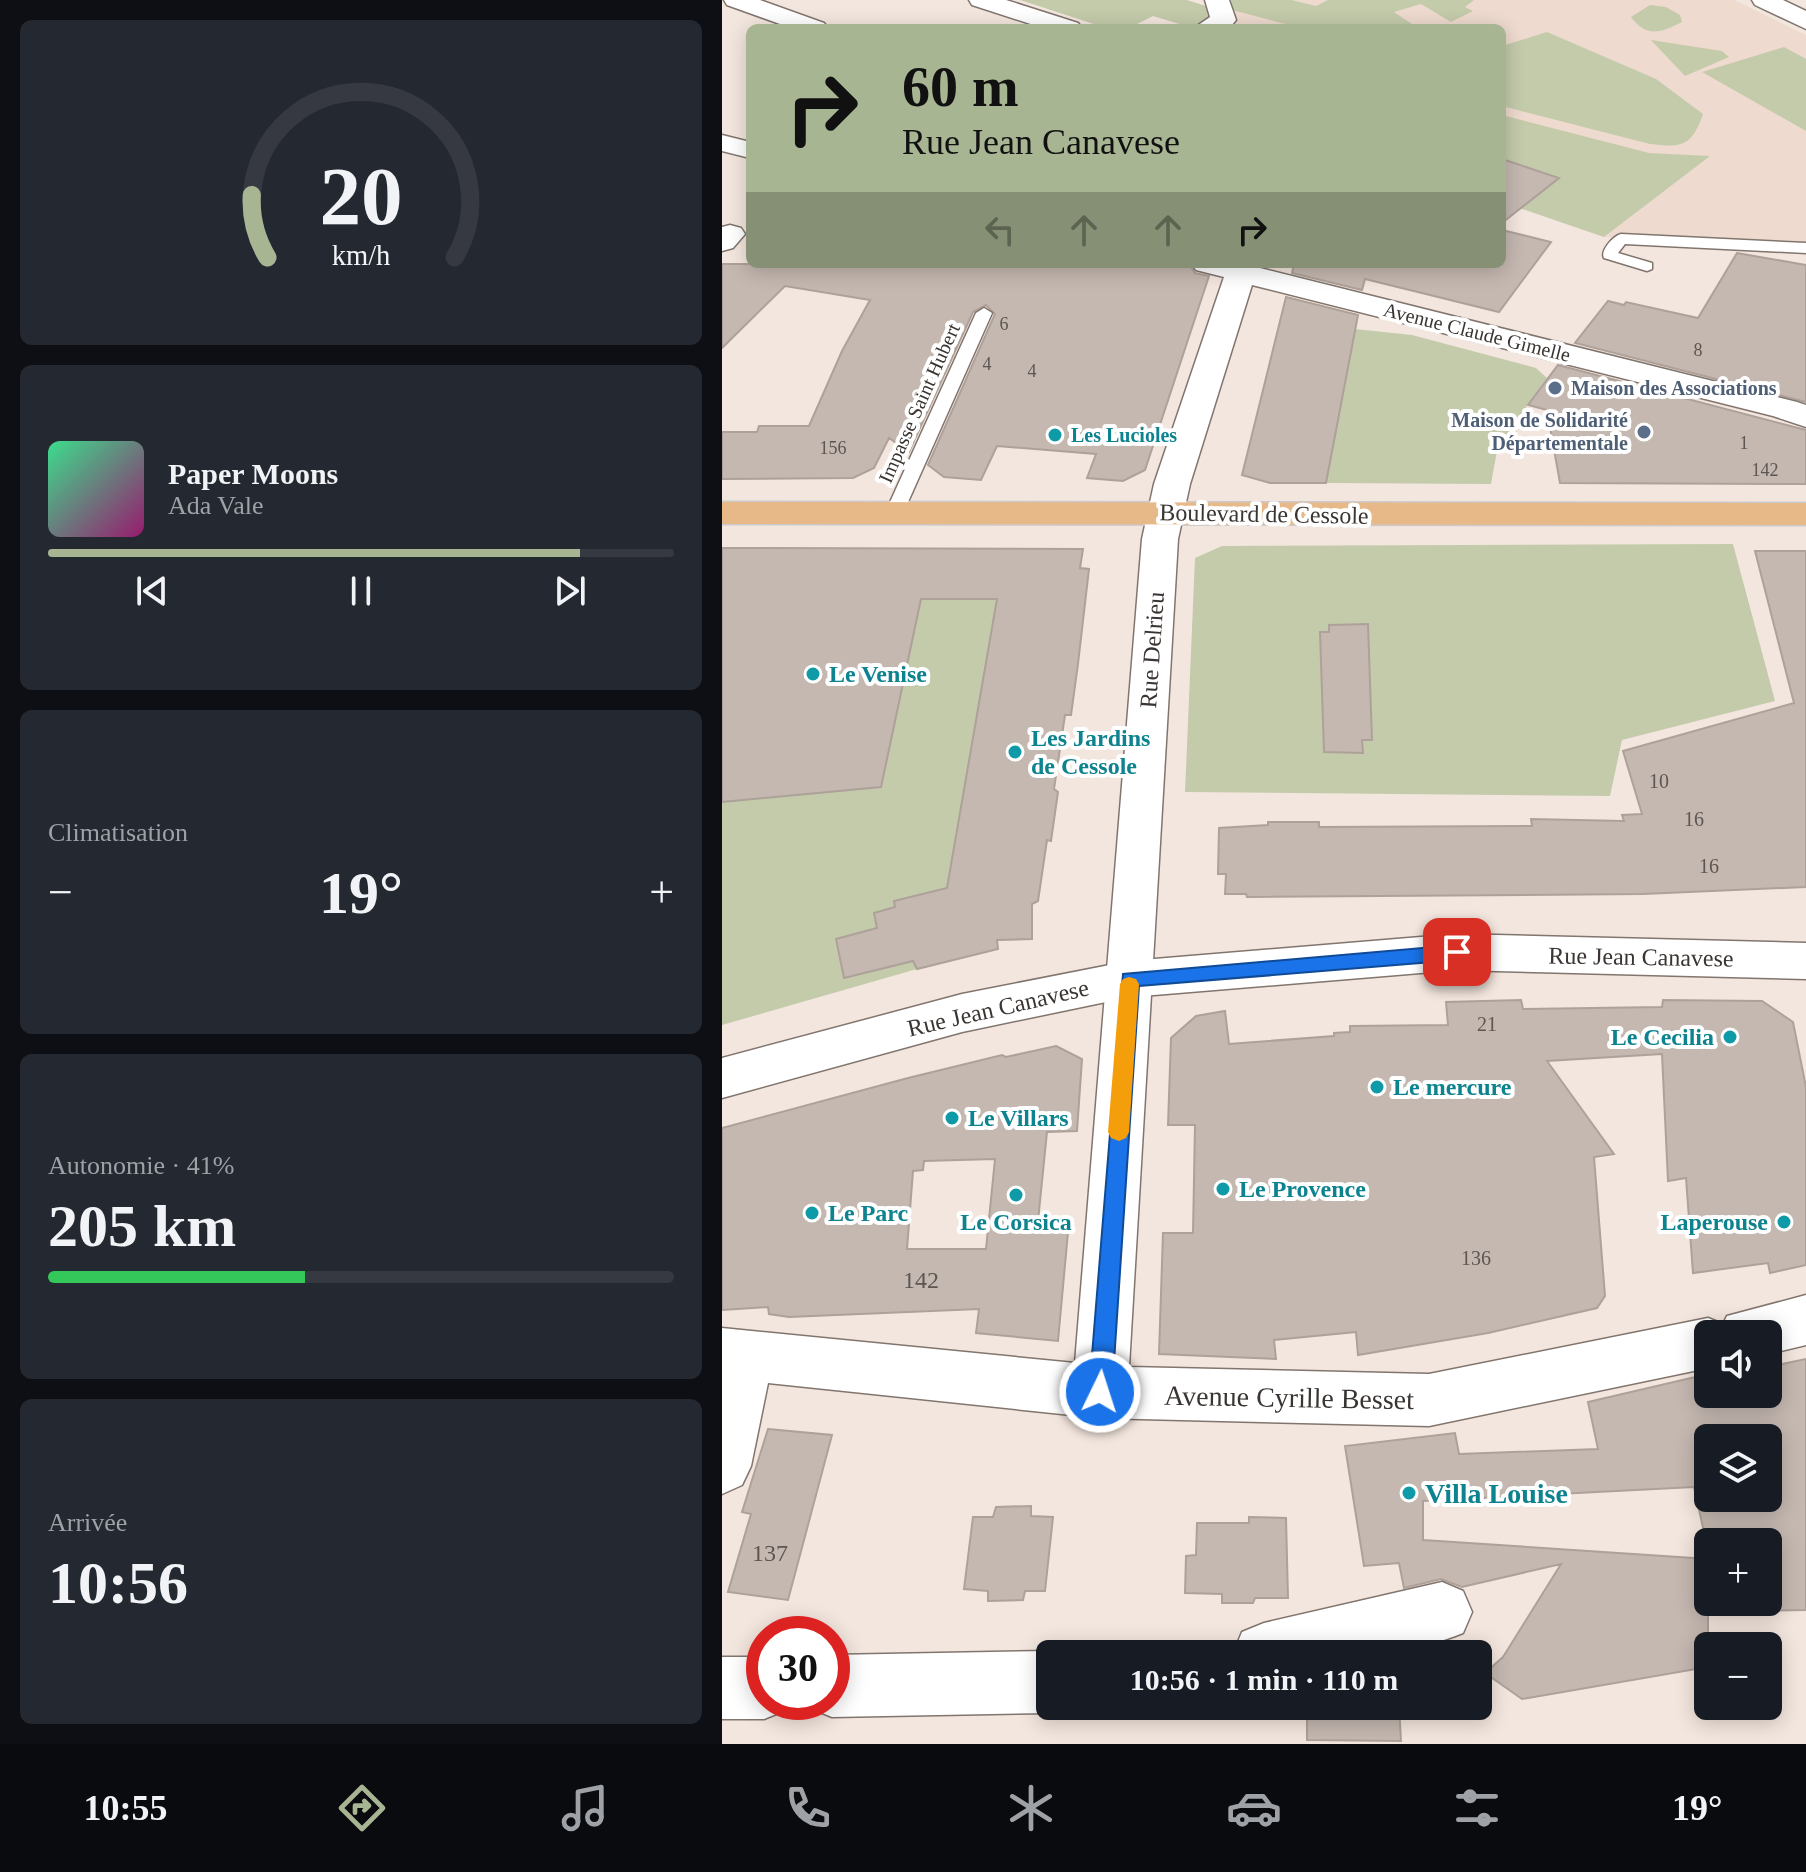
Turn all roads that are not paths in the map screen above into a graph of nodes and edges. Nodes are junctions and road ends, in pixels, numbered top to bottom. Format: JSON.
{"nodes":[{"id":1,"x":736,"y":0,"type":"edge"},
{"id":2,"x":1217,"y":0,"type":"edge"},
{"id":3,"x":1764,"y":0,"type":"edge"},
{"id":4,"x":986,"y":1,"type":"edge"},
{"id":5,"x":1806,"y":21,"type":"edge"},
{"id":6,"x":804,"y":24,"type":"edge"},
{"id":7,"x":976,"y":24,"type":"edge"},
{"id":8,"x":1057,"y":24,"type":"edge"},
{"id":9,"x":1215,"y":24,"type":"edge"},
{"id":10,"x":722,"y":143,"type":"edge"},
{"id":11,"x":746,"y":149,"type":"edge"},
{"id":12,"x":1806,"y":248,"type":"edge"},
{"id":13,"x":1647,"y":266,"type":"dead end"},
{"id":14,"x":1244,"y":268,"type":"edge"},
{"id":15,"x":984,"y":313,"type":"dead end"},
{"id":16,"x":1806,"y":417,"type":"edge"},
{"id":17,"x":895,"y":511,"type":"junction"},
{"id":18,"x":722,"y":513,"type":"edge"},
{"id":19,"x":1164,"y":513,"type":"junction"},
{"id":20,"x":1806,"y":514,"type":"edge"},
{"id":21,"x":1806,"y":961,"type":"edge"},
{"id":22,"x":1130,"y":979,"type":"junction"},
{"id":23,"x":722,"y":1078,"type":"edge"},
{"id":24,"x":1806,"y":1320,"type":"edge"},
{"id":25,"x":1782,"y":1326,"type":"edge"},
{"id":26,"x":1694,"y":1346,"type":"edge"},
{"id":27,"x":736,"y":1354,"type":"edge"},
{"id":28,"x":1100,"y":1392,"type":"junction"},
{"id":29,"x":722,"y":1466,"type":"edge"},
{"id":30,"x":1442,"y":1612,"type":"dead end"},
{"id":31,"x":1323,"y":1640,"type":"edge"},
{"id":32,"x":1036,"y":1682,"type":"edge"},
{"id":33,"x":850,"y":1686,"type":"edge"},
{"id":34,"x":722,"y":1688,"type":"edge"},
{"id":35,"x":746,"y":1688,"type":"edge"}],
"edges":[{"from":1,"to":6,"type":"street"},
{"from":2,"to":9,"type":"street"},
{"from":3,"to":5,"type":"street"},
{"from":4,"to":7,"type":"street"},
{"from":4,"to":8,"type":"street"},
{"from":10,"to":11,"type":"street"},
{"from":12,"to":13,"type":"lane"},
{"from":14,"to":16,"type":"street","name":"Avenue Claude Gimelle"},
{"from":14,"to":19,"type":"street","name":"Rue Delrieu"},
{"from":15,"to":17,"type":"lane","name":"Impasse Saint Hubert"},
{"from":17,"to":18,"type":"main road","name":"Boulevard de Cessole"},
{"from":17,"to":19,"type":"main road","name":"Boulevard de Cessole"},
{"from":19,"to":20,"type":"main road","name":"Boulevard de Cessole"},
{"from":19,"to":22,"type":"street","name":"Rue Delrieu"},
{"from":21,"to":22,"type":"street","name":"Rue Jean Canavese"},
{"from":22,"to":23,"type":"street","name":"Rue Jean Canavese"},
{"from":22,"to":28,"type":"street","name":"Rue Delrieu"},
{"from":24,"to":25,"type":"street"},
{"from":26,"to":28,"type":"street","name":"Avenue Cyrille Besset"},
{"from":27,"to":28,"type":"street","name":"Avenue Cyrille Besset"},
{"from":27,"to":29,"type":"street"},
{"from":30,"to":31,"type":"street"},
{"from":32,"to":33,"type":"street"},
{"from":34,"to":35,"type":"street"}]}
